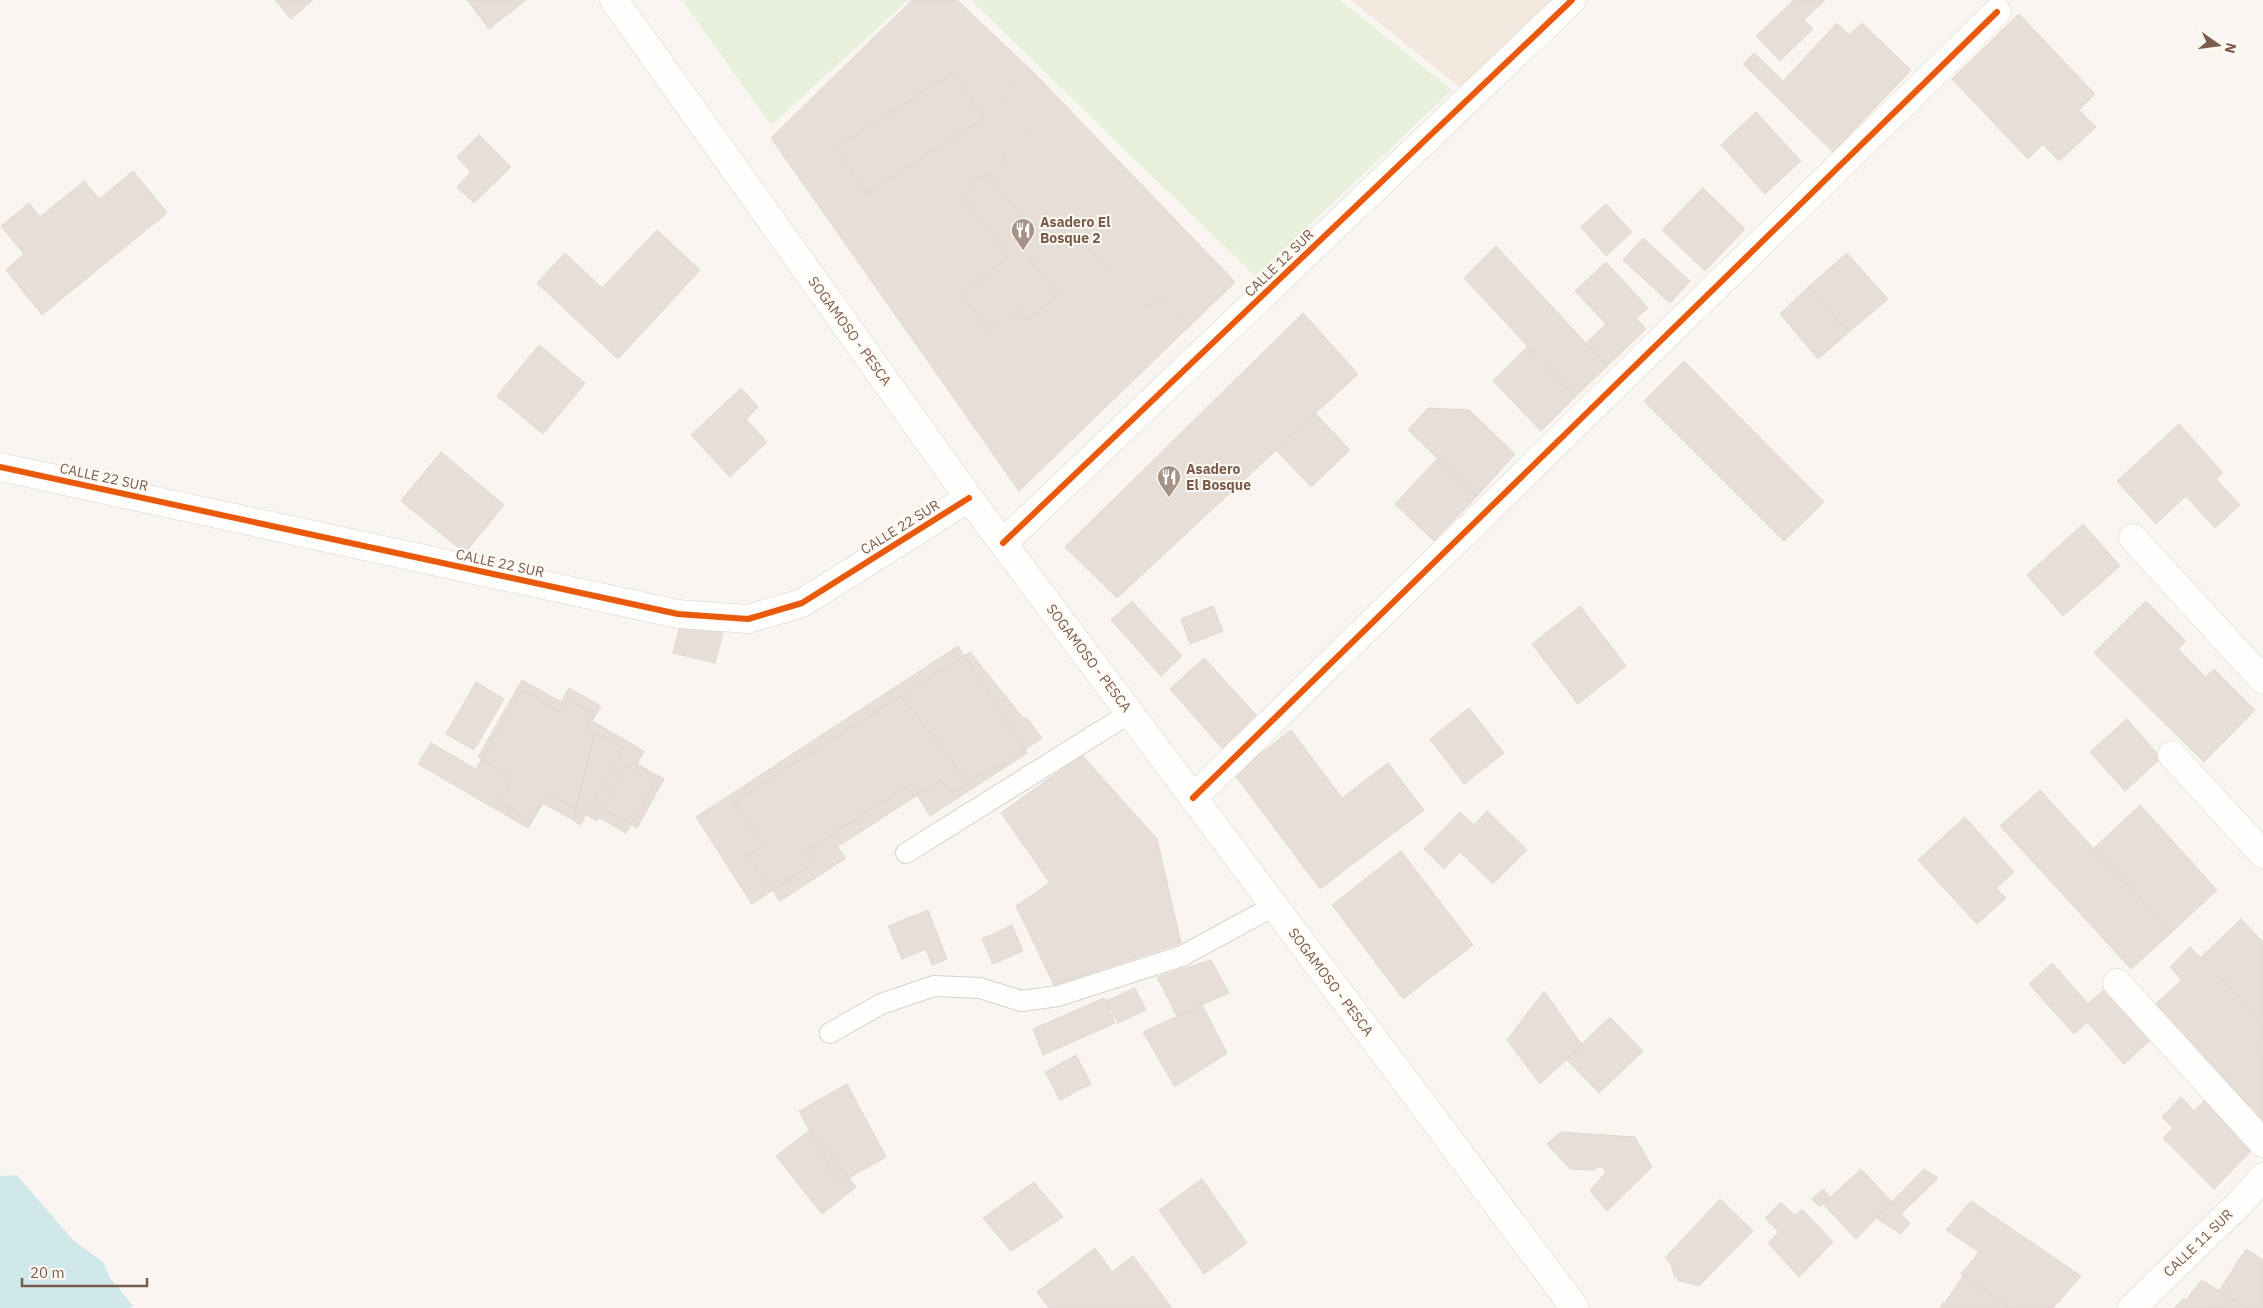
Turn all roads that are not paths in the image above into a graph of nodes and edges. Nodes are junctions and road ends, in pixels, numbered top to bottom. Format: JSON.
{"nodes":[{"id":1,"x":614,"y":0,"type":"edge"},
{"id":2,"x":1572,"y":0,"type":"edge"},
{"id":3,"x":1997,"y":12,"type":"dead end"},
{"id":4,"x":0,"y":467,"type":"edge"},
{"id":5,"x":969,"y":498,"type":"junction"},
{"id":6,"x":2133,"y":538,"type":"dead end"},
{"id":7,"x":1003,"y":543,"type":"junction"},
{"id":8,"x":2263,"y":680,"type":"edge"},
{"id":9,"x":1130,"y":713,"type":"junction"},
{"id":10,"x":2172,"y":756,"type":"dead end"},
{"id":11,"x":1193,"y":798,"type":"junction"},
{"id":12,"x":906,"y":853,"type":"dead end"},
{"id":13,"x":2263,"y":854,"type":"edge"},
{"id":14,"x":1274,"y":906,"type":"junction"},
{"id":15,"x":2117,"y":983,"type":"dead end"},
{"id":16,"x":830,"y":1033,"type":"dead end"},
{"id":17,"x":2263,"y":1143,"type":"edge"},
{"id":18,"x":2263,"y":1177,"type":"edge"},
{"id":19,"x":2253,"y":1201,"type":"edge"},
{"id":20,"x":1575,"y":1308,"type":"edge"},
{"id":21,"x":2132,"y":1308,"type":"edge"}],
"edges":[{"from":1,"to":5,"type":"street","name":"SOGAMOSO - PESCA"},
{"from":2,"to":7,"type":"street","name":"CALLE 12 SUR"},
{"from":3,"to":11,"type":"street"},
{"from":4,"to":5,"type":"street","name":"CALLE 22 SUR"},
{"from":5,"to":7,"type":"street","name":"SOGAMOSO - PESCA"},
{"from":6,"to":8,"type":"street"},
{"from":7,"to":9,"type":"street","name":"SOGAMOSO - PESCA"},
{"from":9,"to":11,"type":"street","name":"SOGAMOSO - PESCA"},
{"from":9,"to":12,"type":"lane"},
{"from":10,"to":13,"type":"street"},
{"from":11,"to":14,"type":"street","name":"SOGAMOSO - PESCA"},
{"from":14,"to":16,"type":"lane"},
{"from":14,"to":20,"type":"street","name":"SOGAMOSO - PESCA"},
{"from":15,"to":17,"type":"street"},
{"from":18,"to":19,"type":"street","name":"CALLE 11 SUR"},
{"from":19,"to":21,"type":"street","name":"CALLE 11 SUR"}]}
